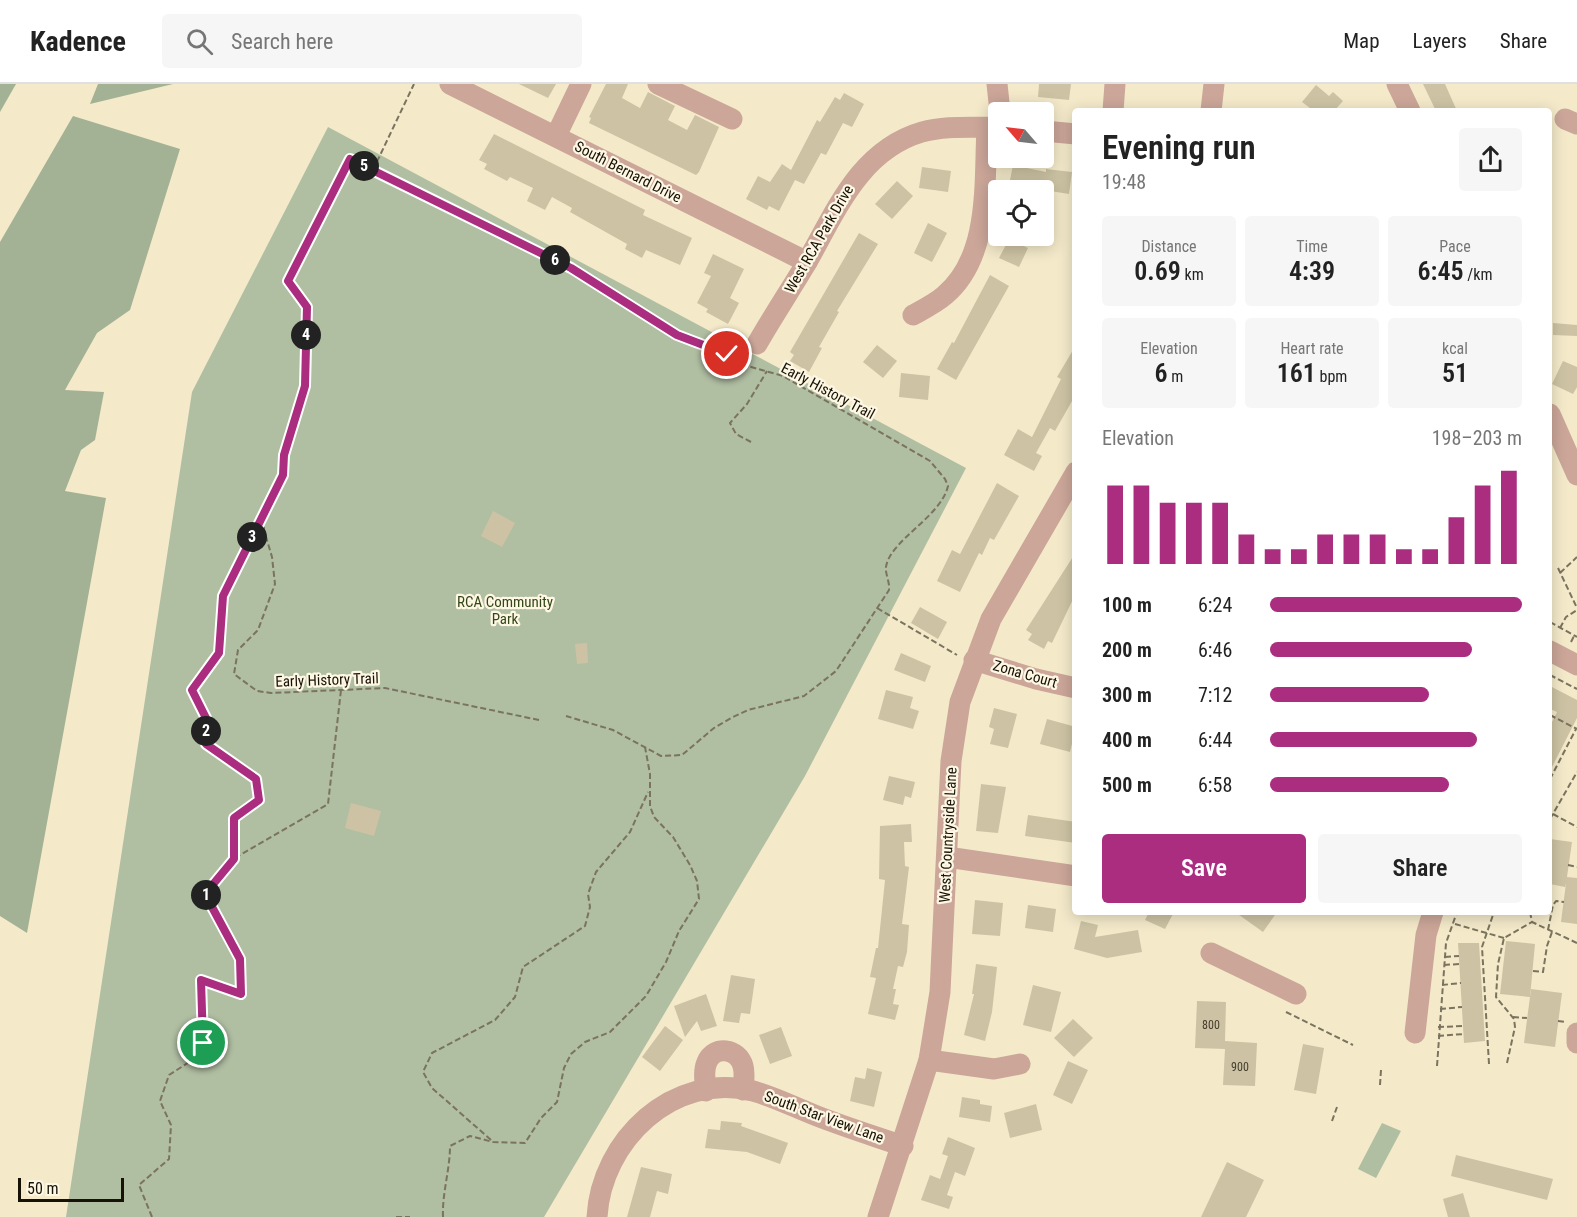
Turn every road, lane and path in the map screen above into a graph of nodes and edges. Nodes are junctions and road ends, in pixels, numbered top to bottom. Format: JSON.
{"nodes":[{"id":1,"x":414,"y":84,"type":"edge"},
{"id":2,"x":450,"y":84,"type":"edge"},
{"id":3,"x":581,"y":84,"type":"edge"},
{"id":4,"x":658,"y":84,"type":"edge"},
{"id":5,"x":997,"y":84,"type":"edge"},
{"id":6,"x":1115,"y":84,"type":"edge"},
{"id":7,"x":1214,"y":84,"type":"edge"},
{"id":8,"x":1397,"y":84,"type":"edge"},
{"id":9,"x":996,"y":102,"type":"edge"},
{"id":10,"x":1113,"y":108,"type":"edge"},
{"id":11,"x":1212,"y":108,"type":"edge"},
{"id":12,"x":1409,"y":108,"type":"edge"},
{"id":13,"x":732,"y":119,"type":"dead end"},
{"id":14,"x":988,"y":123,"type":"edge"},
{"id":15,"x":1054,"y":132,"type":"edge"},
{"id":16,"x":1072,"y":134,"type":"edge"},
{"id":17,"x":556,"y":136,"type":"junction"},
{"id":18,"x":988,"y":168,"type":"edge"},
{"id":19,"x":373,"y":170,"type":"junction"},
{"id":20,"x":807,"y":262,"type":"junction"},
{"id":21,"x":913,"y":315,"type":"dead end"},
{"id":22,"x":757,"y":344,"type":"dead end"},
{"id":23,"x":767,"y":371,"type":"junction"},
{"id":24,"x":1552,"y":417,"type":"edge"},
{"id":25,"x":751,"y":442,"type":"dead end"},
{"id":26,"x":1572,"y":443,"type":"edge"},
{"id":27,"x":1577,"y":475,"type":"edge"},
{"id":28,"x":1072,"y":479,"type":"edge"},
{"id":29,"x":264,"y":515,"type":"junction"},
{"id":30,"x":1577,"y":557,"type":"edge"},
{"id":31,"x":1558,"y":568,"type":"dead end"},
{"id":32,"x":1560,"y":573,"type":"junction"},
{"id":33,"x":876,"y":607,"type":"junction"},
{"id":34,"x":1577,"y":609,"type":"edge"},
{"id":35,"x":1552,"y":623,"type":"edge"},
{"id":36,"x":1560,"y":628,"type":"junction"},
{"id":37,"x":1577,"y":637,"type":"edge"},
{"id":38,"x":1552,"y":652,"type":"edge"},
{"id":39,"x":974,"y":660,"type":"junction"},
{"id":40,"x":1577,"y":665,"type":"edge"},
{"id":41,"x":1552,"y":676,"type":"edge"},
{"id":42,"x":1072,"y":687,"type":"edge"},
{"id":43,"x":1577,"y":689,"type":"edge"},
{"id":44,"x":341,"y":690,"type":"junction"},
{"id":45,"x":566,"y":716,"type":"dead end"},
{"id":46,"x":1552,"y":716,"type":"edge"},
{"id":47,"x":539,"y":720,"type":"dead end"},
{"id":48,"x":1577,"y":729,"type":"edge"},
{"id":49,"x":645,"y":747,"type":"junction"},
{"id":50,"x":1577,"y":772,"type":"edge"},
{"id":51,"x":1552,"y":775,"type":"edge"},
{"id":52,"x":648,"y":792,"type":"junction"},
{"id":53,"x":1553,"y":813,"type":"joint"},
{"id":54,"x":1577,"y":827,"type":"edge"},
{"id":55,"x":947,"y":857,"type":"junction"},
{"id":56,"x":234,"y":859,"type":"junction"},
{"id":57,"x":1568,"y":865,"type":"dead end"},
{"id":58,"x":1577,"y":867,"type":"edge"},
{"id":59,"x":1072,"y":875,"type":"edge"},
{"id":60,"x":1564,"y":902,"type":"dead end"},
{"id":61,"x":1552,"y":913,"type":"edge"},
{"id":62,"x":1432,"y":915,"type":"edge"},
{"id":63,"x":1456,"y":915,"type":"edge"},
{"id":64,"x":1493,"y":915,"type":"edge"},
{"id":65,"x":1531,"y":915,"type":"edge"},
{"id":66,"x":1552,"y":915,"type":"edge"},
{"id":67,"x":1532,"y":922,"type":"junction"},
{"id":68,"x":1454,"y":923,"type":"junction"},
{"id":69,"x":1548,"y":930,"type":"junction"},
{"id":70,"x":1552,"y":932,"type":"junction"},
{"id":71,"x":1486,"y":933,"type":"junction"},
{"id":72,"x":1504,"y":938,"type":"junction"},
{"id":73,"x":1577,"y":943,"type":"edge"},
{"id":74,"x":1211,"y":953,"type":"dead end"},
{"id":75,"x":1459,"y":956,"type":"dead end"},
{"id":76,"x":1445,"y":957,"type":"junction"},
{"id":77,"x":1459,"y":964,"type":"dead end"},
{"id":78,"x":1444,"y":965,"type":"junction"},
{"id":79,"x":1533,"y":971,"type":"dead end"},
{"id":80,"x":1461,"y":982,"type":"dead end"},
{"id":81,"x":1442,"y":985,"type":"junction"},
{"id":82,"x":1291,"y":1003,"type":"joint"},
{"id":83,"x":1462,"y":1007,"type":"dead end"},
{"id":84,"x":1440,"y":1009,"type":"junction"},
{"id":85,"x":1513,"y":1017,"type":"junction"},
{"id":86,"x":1527,"y":1018,"type":"dead end"},
{"id":87,"x":1463,"y":1026,"type":"dead end"},
{"id":88,"x":1438,"y":1028,"type":"junction"},
{"id":89,"x":1415,"y":1033,"type":"dead end"},
{"id":90,"x":1577,"y":1033,"type":"edge"},
{"id":91,"x":1464,"y":1034,"type":"dead end"},
{"id":92,"x":1438,"y":1036,"type":"junction"},
{"id":93,"x":1577,"y":1043,"type":"edge"},
{"id":94,"x":1353,"y":1045,"type":"dead end"},
{"id":95,"x":929,"y":1060,"type":"junction"},
{"id":96,"x":1507,"y":1063,"type":"dead end"},
{"id":97,"x":1020,"y":1064,"type":"dead end"},
{"id":98,"x":1489,"y":1064,"type":"dead end"},
{"id":99,"x":1437,"y":1066,"type":"dead end"},
{"id":100,"x":1381,"y":1070,"type":"dead end"},
{"id":101,"x":1380,"y":1085,"type":"dead end"},
{"id":102,"x":744,"y":1090,"type":"junction"},
{"id":103,"x":706,"y":1091,"type":"junction"},
{"id":104,"x":1337,"y":1107,"type":"dead end"},
{"id":105,"x":1332,"y":1122,"type":"dead end"},
{"id":106,"x":493,"y":1142,"type":"junction"},
{"id":107,"x":903,"y":1146,"type":"junction"},
{"id":108,"x":152,"y":1217,"type":"edge"},
{"id":109,"x":396,"y":1217,"type":"edge"},
{"id":110,"x":410,"y":1217,"type":"edge"},
{"id":111,"x":443,"y":1217,"type":"edge"},
{"id":112,"x":597,"y":1217,"type":"edge"},
{"id":113,"x":878,"y":1217,"type":"edge"}],
"edges":[{"from":1,"to":19,"type":"path"},
{"from":2,"to":17,"type":"street","name":"South Bernard Drive"},
{"from":3,"to":17,"type":"street"},
{"from":4,"to":13,"type":"street"},
{"from":5,"to":9,"type":"street"},
{"from":6,"to":10,"type":"street"},
{"from":7,"to":11,"type":"street"},
{"from":8,"to":12,"type":"street"},
{"from":14,"to":20,"type":"street","name":"West RCA Park Drive"},
{"from":15,"to":16,"type":"street"},
{"from":17,"to":20,"type":"street","name":"South Bernard Drive"},
{"from":18,"to":21,"type":"street"},
{"from":19,"to":23,"type":"path","name":"Early History Trail"},
{"from":19,"to":29,"type":"path","name":"Early History Trail"},
{"from":20,"to":22,"type":"street","name":"West RCA Park Drive"},
{"from":23,"to":25,"type":"path"},
{"from":23,"to":33,"type":"path","name":"Early History Trail"},
{"from":24,"to":26,"type":"street"},
{"from":26,"to":27,"type":"street"},
{"from":28,"to":39,"type":"street","name":"West Countryside Lane"},
{"from":29,"to":44,"type":"path","name":"Early History Trail"},
{"from":29,"to":56,"type":"path"},
{"from":30,"to":32,"type":"path"},
{"from":31,"to":32,"type":"path"},
{"from":32,"to":34,"type":"path"},
{"from":33,"to":39,"type":"path"},
{"from":33,"to":49,"type":"path","name":"Early History Trail"},
{"from":34,"to":36,"type":"path"},
{"from":35,"to":36,"type":"path"},
{"from":36,"to":37,"type":"path"},
{"from":38,"to":40,"type":"street"},
{"from":39,"to":42,"type":"street","name":"Zona Court"},
{"from":39,"to":55,"type":"street","name":"West Countryside Lane"},
{"from":41,"to":43,"type":"path"},
{"from":44,"to":47,"type":"path","name":"Early History Trail"},
{"from":44,"to":56,"type":"path"},
{"from":45,"to":49,"type":"path","name":"Early History Trail"},
{"from":46,"to":48,"type":"path"},
{"from":48,"to":51,"type":"path"},
{"from":49,"to":52,"type":"path"},
{"from":50,"to":53,"type":"path"},
{"from":52,"to":106,"type":"path"},
{"from":52,"to":106,"type":"path"},
{"from":53,"to":54,"type":"path"},
{"from":55,"to":59,"type":"street"},
{"from":55,"to":95,"type":"street","name":"West Countryside Lane"},
{"from":56,"to":108,"type":"path"},
{"from":57,"to":58,"type":"path"},
{"from":60,"to":61,"type":"path"},
{"from":62,"to":89,"type":"street"},
{"from":63,"to":68,"type":"path"},
{"from":64,"to":71,"type":"path"},
{"from":65,"to":67,"type":"path"},
{"from":66,"to":69,"type":"path"},
{"from":67,"to":69,"type":"path"},
{"from":67,"to":72,"type":"path"},
{"from":68,"to":71,"type":"path"},
{"from":68,"to":76,"type":"path"},
{"from":69,"to":70,"type":"path"},
{"from":70,"to":73,"type":"path"},
{"from":70,"to":79,"type":"path"},
{"from":71,"to":72,"type":"path"},
{"from":71,"to":98,"type":"path"},
{"from":72,"to":85,"type":"path"},
{"from":74,"to":82,"type":"street"},
{"from":75,"to":76,"type":"path"},
{"from":76,"to":78,"type":"path"},
{"from":77,"to":78,"type":"path"},
{"from":78,"to":81,"type":"path"},
{"from":80,"to":81,"type":"path"},
{"from":81,"to":84,"type":"path"},
{"from":82,"to":94,"type":"path"},
{"from":83,"to":84,"type":"path"},
{"from":84,"to":88,"type":"path"},
{"from":85,"to":86,"type":"path"},
{"from":85,"to":96,"type":"path"},
{"from":87,"to":88,"type":"path"},
{"from":88,"to":92,"type":"path"},
{"from":90,"to":93,"type":"street"},
{"from":91,"to":92,"type":"path"},
{"from":92,"to":99,"type":"path"},
{"from":95,"to":97,"type":"street"},
{"from":95,"to":107,"type":"street","name":"West Countryside Lane"},
{"from":100,"to":101,"type":"path"},
{"from":102,"to":103,"type":"street","name":"South Star View Lane"},
{"from":102,"to":103,"type":"street","name":"South Star View Lane"},
{"from":102,"to":107,"type":"street","name":"South Star View Lane"},
{"from":103,"to":112,"type":"street","name":"South Star View Lane"},
{"from":104,"to":105,"type":"path"},
{"from":106,"to":111,"type":"path"},
{"from":107,"to":113,"type":"street","name":"West Countryside Lane"},
{"from":109,"to":110,"type":"path"}]}
